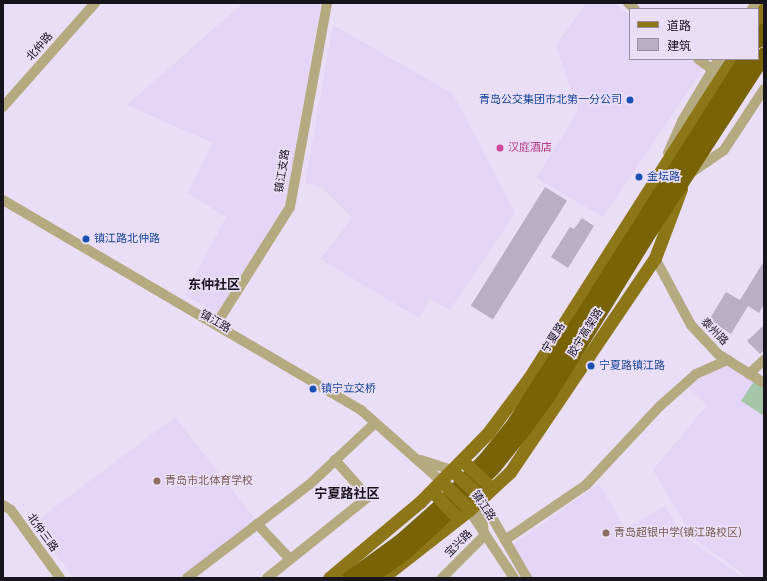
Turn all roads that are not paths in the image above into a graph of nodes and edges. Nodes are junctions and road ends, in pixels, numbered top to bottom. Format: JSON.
{"nodes":[{"id":1,"x":95,"y":3,"type":"edge"},
{"id":2,"x":327,"y":3,"type":"edge"},
{"id":3,"x":764,"y":54,"type":"edge"},
{"id":4,"x":699,"y":60,"type":"edge"},
{"id":5,"x":719,"y":60,"type":"edge"},
{"id":6,"x":731,"y":60,"type":"edge"},
{"id":7,"x":744,"y":60,"type":"edge"},
{"id":8,"x":712,"y":69,"type":"junction"},
{"id":9,"x":764,"y":89,"type":"edge"},
{"id":10,"x":3,"y":107,"type":"edge"},
{"id":11,"x":664,"y":164,"type":"junction"},
{"id":12,"x":686,"y":176,"type":"junction"},
{"id":13,"x":3,"y":200,"type":"edge"},
{"id":14,"x":655,"y":258,"type":"junction"},
{"id":15,"x":217,"y":323,"type":"junction"},
{"id":16,"x":728,"y":360,"type":"junction"},
{"id":17,"x":764,"y":360,"type":"edge"},
{"id":18,"x":749,"y":374,"type":"junction"},
{"id":19,"x":764,"y":383,"type":"edge"},
{"id":20,"x":375,"y":423,"type":"junction"},
{"id":21,"x":417,"y":459,"type":"junction"},
{"id":22,"x":335,"y":460,"type":"junction"},
{"id":23,"x":467,"y":460,"type":"junction"},
{"id":24,"x":454,"y":472,"type":"junction"},
{"id":25,"x":443,"y":483,"type":"junction"},
{"id":26,"x":492,"y":483,"type":"junction"},
{"id":27,"x":431,"y":495,"type":"junction"},
{"id":28,"x":478,"y":496,"type":"junction"},
{"id":29,"x":3,"y":505,"type":"edge"},
{"id":30,"x":466,"y":507,"type":"junction"},
{"id":31,"x":453,"y":518,"type":"junction"},
{"id":32,"x":256,"y":524,"type":"junction"},
{"id":33,"x":484,"y":536,"type":"junction"},
{"id":34,"x":505,"y":540,"type":"junction"},
{"id":35,"x":289,"y":558,"type":"junction"},
{"id":36,"x":60,"y":578,"type":"edge"},
{"id":37,"x":187,"y":578,"type":"edge"},
{"id":38,"x":267,"y":578,"type":"edge"},
{"id":39,"x":329,"y":578,"type":"edge"},
{"id":40,"x":349,"y":578,"type":"edge"},
{"id":41,"x":368,"y":578,"type":"edge"},
{"id":42,"x":382,"y":578,"type":"edge"},
{"id":43,"x":442,"y":578,"type":"edge"},
{"id":44,"x":514,"y":578,"type":"edge"},
{"id":45,"x":528,"y":578,"type":"edge"}],
"edges":[{"from":1,"to":10,"type":"street","name":"北仲路"},
{"from":2,"to":15,"type":"street","name":"镇江支路"},
{"from":3,"to":12,"type":"highway","name":"胶宁高架路"},
{"from":4,"to":8,"type":"street"},
{"from":5,"to":8,"type":"street"},
{"from":6,"to":11,"type":"main road","name":"宁夏路"},
{"from":7,"to":40,"type":"highway","name":"胶宁高架路"},
{"from":8,"to":11,"type":"street"},
{"from":9,"to":12,"type":"street"},
{"from":11,"to":23,"type":"main road","name":"宁夏路"},
{"from":12,"to":14,"type":"main road"},
{"from":12,"to":41,"type":"highway","name":"胶宁高架路"},
{"from":13,"to":15,"type":"street","name":"镇江路"},
{"from":14,"to":16,"type":"street","name":"泰州路"},
{"from":14,"to":26,"type":"main road"},
{"from":15,"to":20,"type":"street","name":"镇江路"},
{"from":16,"to":18,"type":"street","name":"泰州路"},
{"from":16,"to":34,"type":"street"},
{"from":17,"to":18,"type":"street"},
{"from":18,"to":19,"type":"street","name":"泰州路"},
{"from":20,"to":21,"type":"street","name":"镇江路"},
{"from":20,"to":22,"type":"street"},
{"from":21,"to":24,"type":"street","name":"镇江路"},
{"from":21,"to":25,"type":"street","name":"镇江路"},
{"from":22,"to":32,"type":"street"},
{"from":22,"to":35,"type":"street"},
{"from":23,"to":24,"type":"main road","name":"宁夏路"},
{"from":23,"to":26,"type":"main road","bridge":true},
{"from":24,"to":25,"type":"main road","name":"宁夏路"},
{"from":24,"to":28,"type":"main road","name":"镇江路","bridge":true},
{"from":25,"to":27,"type":"main road","name":"宁夏路"},
{"from":25,"to":30,"type":"main road","name":"镇江路","bridge":true},
{"from":26,"to":28,"type":"main road"},
{"from":27,"to":31,"type":"main road","bridge":true},
{"from":27,"to":39,"type":"main road","name":"宁夏路"},
{"from":28,"to":30,"type":"main road"},
{"from":28,"to":33,"type":"street","name":"宝兴路"},
{"from":28,"to":34,"type":"street","name":"镇江路"},
{"from":29,"to":36,"type":"street","name":"北仲三路"},
{"from":30,"to":31,"type":"main road"},
{"from":30,"to":33,"type":"street","name":"镇江路"},
{"from":31,"to":42,"type":"main road"},
{"from":32,"to":35,"type":"street"},
{"from":32,"to":37,"type":"street"},
{"from":33,"to":43,"type":"street","name":"宝兴路"},
{"from":33,"to":44,"type":"street","name":"镇江路"},
{"from":34,"to":45,"type":"street","name":"镇江路"},
{"from":35,"to":38,"type":"street"}]}
